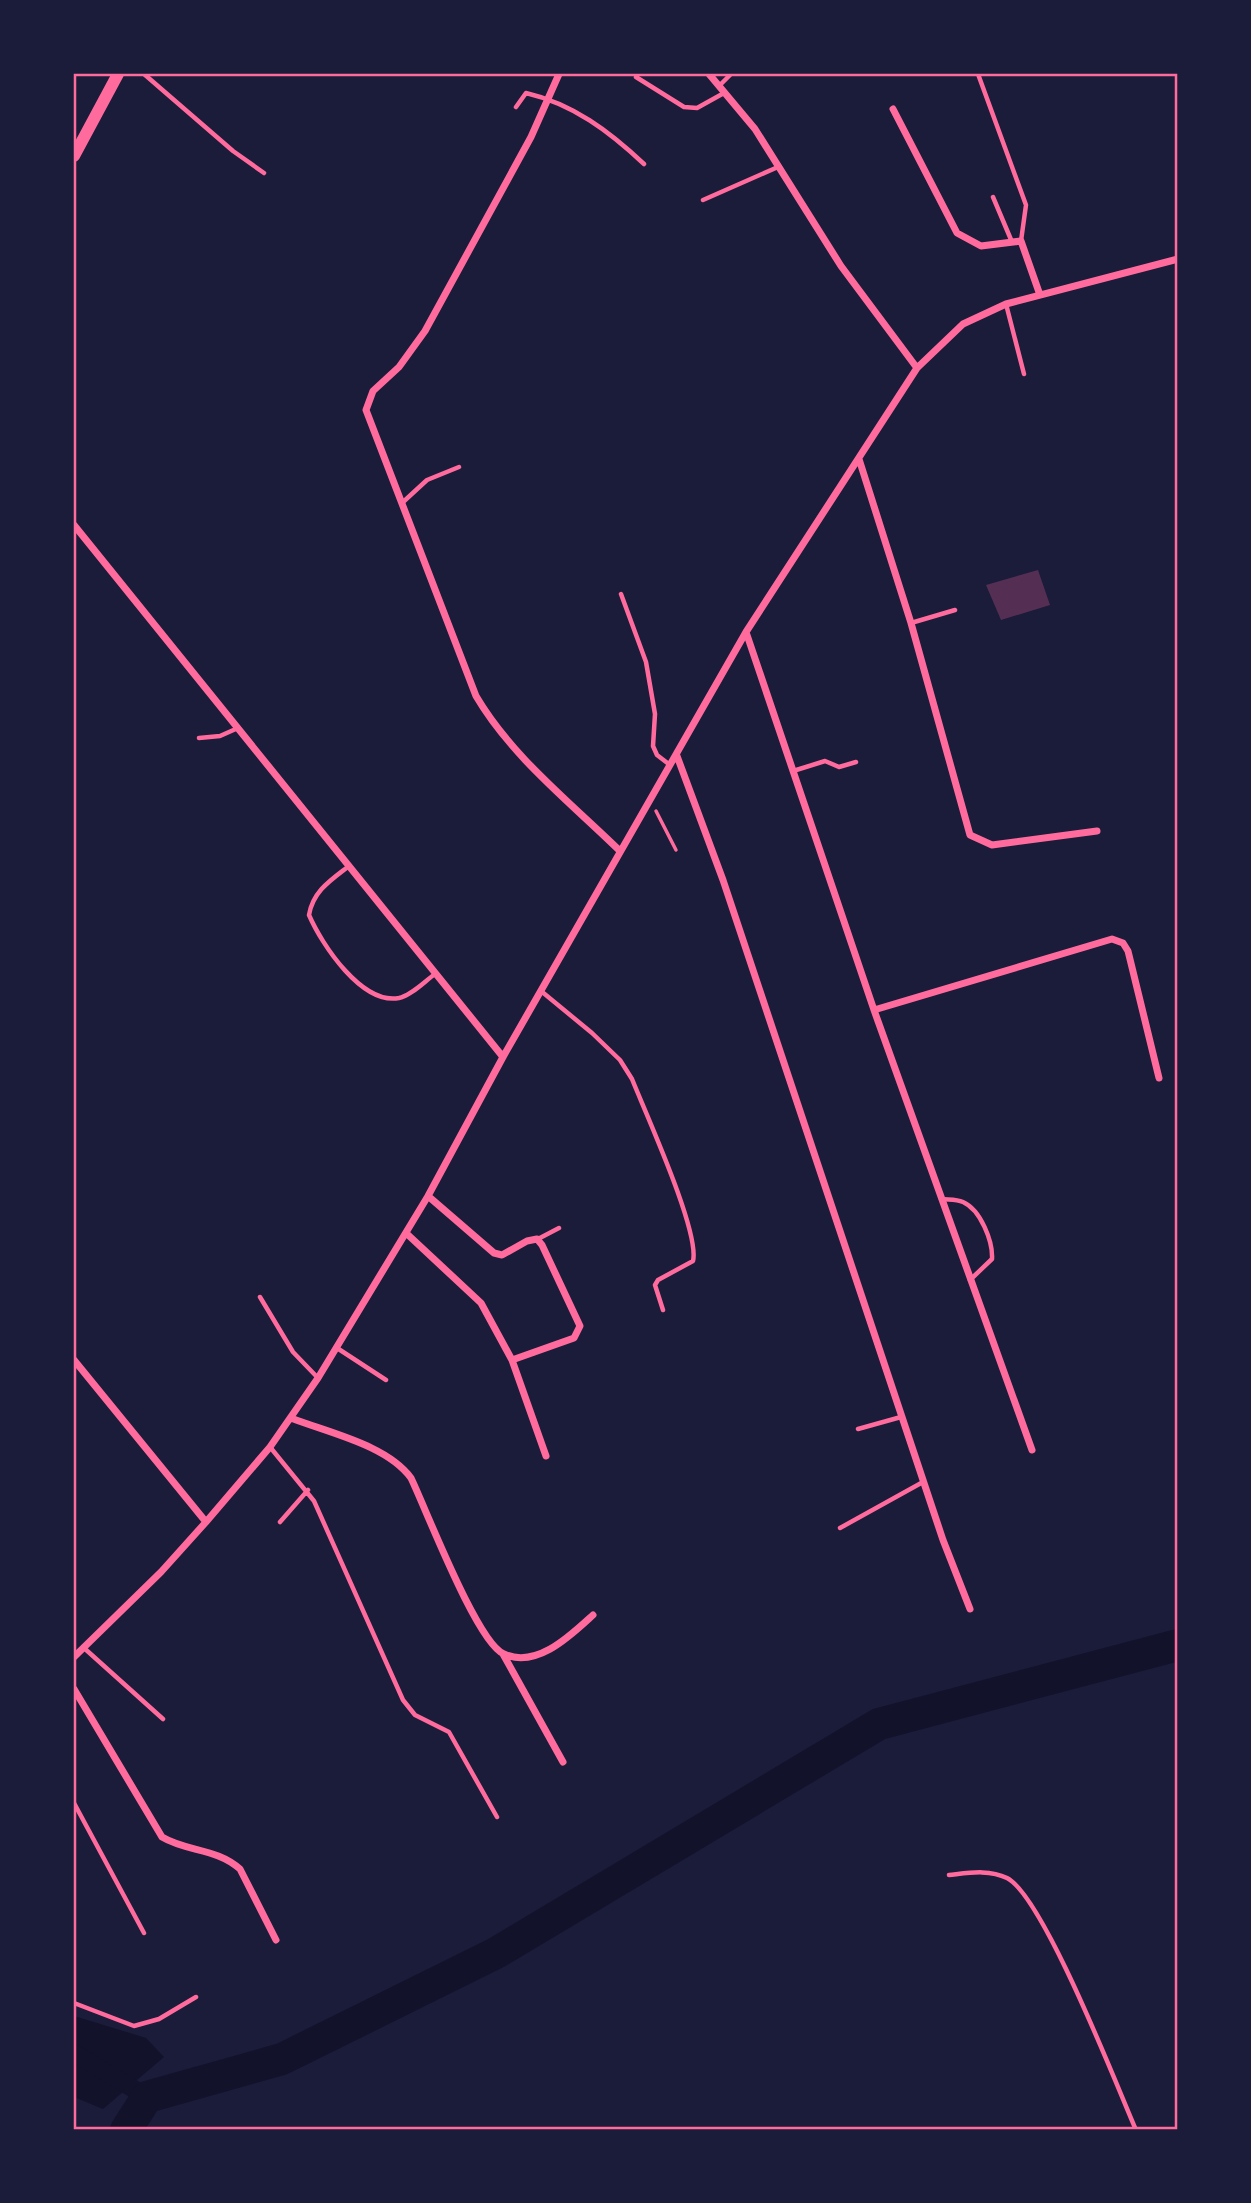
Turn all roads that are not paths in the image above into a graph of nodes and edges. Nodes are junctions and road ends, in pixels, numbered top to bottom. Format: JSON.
{"nodes":[{"id":1,"x":118,"y":74,"type":"edge"},
{"id":2,"x":144,"y":74,"type":"edge"},
{"id":3,"x":558,"y":74,"type":"edge"},
{"id":4,"x":709,"y":74,"type":"edge"},
{"id":5,"x":731,"y":74,"type":"edge"},
{"id":6,"x":978,"y":74,"type":"edge"},
{"id":7,"x":636,"y":77,"type":"dead end"},
{"id":8,"x":722,"y":89,"type":"junction"},
{"id":9,"x":548,"y":98,"type":"junction"},
{"id":10,"x":516,"y":107,"type":"dead end"},
{"id":11,"x":893,"y":109,"type":"dead end"},
{"id":12,"x":74,"y":156,"type":"edge"},
{"id":13,"x":644,"y":164,"type":"dead end"},
{"id":14,"x":779,"y":167,"type":"junction"},
{"id":15,"x":264,"y":173,"type":"dead end"},
{"id":16,"x":993,"y":198,"type":"dead end"},
{"id":17,"x":703,"y":200,"type":"dead end"},
{"id":18,"x":1021,"y":241,"type":"junction"},
{"id":19,"x":1013,"y":243,"type":"junction"},
{"id":20,"x":1178,"y":259,"type":"edge"},
{"id":21,"x":1040,"y":295,"type":"junction"},
{"id":22,"x":1006,"y":304,"type":"junction"},
{"id":23,"x":917,"y":368,"type":"junction"},
{"id":24,"x":1024,"y":374,"type":"dead end"},
{"id":25,"x":859,"y":458,"type":"junction"},
{"id":26,"x":459,"y":467,"type":"dead end"},
{"id":27,"x":401,"y":503,"type":"junction"},
{"id":28,"x":74,"y":525,"type":"edge"},
{"id":29,"x":621,"y":594,"type":"dead end"},
{"id":30,"x":955,"y":610,"type":"dead end"},
{"id":31,"x":911,"y":623,"type":"junction"},
{"id":32,"x":746,"y":632,"type":"junction"},
{"id":33,"x":239,"y":727,"type":"junction"},
{"id":34,"x":199,"y":738,"type":"dead end"},
{"id":35,"x":677,"y":756,"type":"junction"},
{"id":36,"x":856,"y":762,"type":"dead end"},
{"id":37,"x":671,"y":766,"type":"junction"},
{"id":38,"x":792,"y":772,"type":"junction"},
{"id":39,"x":1097,"y":831,"type":"dead end"},
{"id":40,"x":620,"y":851,"type":"junction"},
{"id":41,"x":349,"y":865,"type":"junction"},
{"id":42,"x":436,"y":974,"type":"junction"},
{"id":43,"x":541,"y":991,"type":"junction"},
{"id":44,"x":874,"y":1010,"type":"junction"},
{"id":45,"x":503,"y":1057,"type":"junction"},
{"id":46,"x":1159,"y":1078,"type":"dead end"},
{"id":47,"x":428,"y":1196,"type":"junction"},
{"id":48,"x":941,"y":1199,"type":"junction"},
{"id":49,"x":559,"y":1228,"type":"dead end"},
{"id":50,"x":406,"y":1233,"type":"junction"},
{"id":51,"x":537,"y":1239,"type":"junction"},
{"id":52,"x":970,"y":1280,"type":"junction"},
{"id":53,"x":260,"y":1297,"type":"dead end"},
{"id":54,"x":663,"y":1310,"type":"dead end"},
{"id":55,"x":337,"y":1348,"type":"junction"},
{"id":56,"x":74,"y":1360,"type":"edge"},
{"id":57,"x":512,"y":1360,"type":"junction"},
{"id":58,"x":318,"y":1378,"type":"junction"},
{"id":59,"x":386,"y":1380,"type":"dead end"},
{"id":60,"x":901,"y":1417,"type":"junction"},
{"id":61,"x":291,"y":1418,"type":"junction"},
{"id":62,"x":858,"y":1429,"type":"dead end"},
{"id":63,"x":270,"y":1447,"type":"junction"},
{"id":64,"x":1032,"y":1450,"type":"dead end"},
{"id":65,"x":546,"y":1457,"type":"dead end"},
{"id":66,"x":923,"y":1482,"type":"junction"},
{"id":67,"x":308,"y":1490,"type":"junction"},
{"id":68,"x":206,"y":1522,"type":"junction"},
{"id":69,"x":281,"y":1522,"type":"dead end"},
{"id":70,"x":840,"y":1528,"type":"dead end"},
{"id":71,"x":970,"y":1609,"type":"dead end"},
{"id":72,"x":593,"y":1615,"type":"dead end"},
{"id":73,"x":83,"y":1648,"type":"junction"},
{"id":74,"x":503,"y":1654,"type":"junction"},
{"id":75,"x":74,"y":1657,"type":"edge"},
{"id":76,"x":74,"y":1689,"type":"edge"},
{"id":77,"x":163,"y":1718,"type":"dead end"},
{"id":78,"x":563,"y":1762,"type":"dead end"},
{"id":79,"x":74,"y":1803,"type":"edge"},
{"id":80,"x":497,"y":1817,"type":"dead end"},
{"id":81,"x":949,"y":1875,"type":"dead end"},
{"id":82,"x":144,"y":1933,"type":"dead end"},
{"id":83,"x":275,"y":1940,"type":"dead end"},
{"id":84,"x":196,"y":1997,"type":"dead end"},
{"id":85,"x":74,"y":2003,"type":"edge"},
{"id":86,"x":1136,"y":2130,"type":"edge"}],
"edges":[{"from":1,"to":12,"type":"street"},
{"from":2,"to":15,"type":"lane"},
{"from":3,"to":9,"type":"street"},
{"from":4,"to":8,"type":"street"},
{"from":5,"to":8,"type":"lane"},
{"from":6,"to":18,"type":"lane"},
{"from":7,"to":8,"type":"lane"},
{"from":8,"to":14,"type":"street"},
{"from":9,"to":10,"type":"lane"},
{"from":9,"to":13,"type":"lane"},
{"from":9,"to":27,"type":"street"},
{"from":11,"to":19,"type":"street"},
{"from":14,"to":17,"type":"lane"},
{"from":14,"to":23,"type":"street"},
{"from":16,"to":19,"type":"lane"},
{"from":18,"to":19,"type":"street"},
{"from":18,"to":21,"type":"street"},
{"from":20,"to":21,"type":"street"},
{"from":21,"to":22,"type":"street"},
{"from":22,"to":23,"type":"street"},
{"from":22,"to":24,"type":"lane"},
{"from":23,"to":25,"type":"street"},
{"from":25,"to":31,"type":"street"},
{"from":25,"to":32,"type":"street"},
{"from":26,"to":27,"type":"lane"},
{"from":27,"to":40,"type":"street"},
{"from":28,"to":33,"type":"street"},
{"from":29,"to":37,"type":"lane"},
{"from":30,"to":31,"type":"lane"},
{"from":31,"to":39,"type":"street"},
{"from":32,"to":35,"type":"street"},
{"from":32,"to":38,"type":"street"},
{"from":33,"to":34,"type":"lane"},
{"from":33,"to":41,"type":"street"},
{"from":35,"to":37,"type":"street"},
{"from":35,"to":60,"type":"street"},
{"from":36,"to":38,"type":"lane"},
{"from":37,"to":40,"type":"street"},
{"from":38,"to":44,"type":"street"},
{"from":40,"to":43,"type":"street"},
{"from":41,"to":42,"type":"street"},
{"from":41,"to":42,"type":"lane"},
{"from":42,"to":45,"type":"street"},
{"from":43,"to":45,"type":"street"},
{"from":43,"to":54,"type":"lane"},
{"from":44,"to":46,"type":"street"},
{"from":44,"to":48,"type":"street"},
{"from":45,"to":47,"type":"street"},
{"from":47,"to":50,"type":"street"},
{"from":47,"to":51,"type":"street"},
{"from":48,"to":52,"type":"street"},
{"from":48,"to":52,"type":"lane"},
{"from":49,"to":51,"type":"lane"},
{"from":50,"to":55,"type":"street"},
{"from":50,"to":57,"type":"street"},
{"from":51,"to":57,"type":"street"},
{"from":52,"to":64,"type":"street"},
{"from":53,"to":58,"type":"lane"},
{"from":55,"to":58,"type":"street"},
{"from":55,"to":59,"type":"lane"},
{"from":56,"to":68,"type":"street"},
{"from":57,"to":65,"type":"street"},
{"from":58,"to":61,"type":"street"},
{"from":60,"to":62,"type":"lane"},
{"from":60,"to":66,"type":"street"},
{"from":61,"to":63,"type":"street"},
{"from":61,"to":74,"type":"street"},
{"from":63,"to":67,"type":"lane"},
{"from":63,"to":68,"type":"street"},
{"from":66,"to":70,"type":"lane"},
{"from":66,"to":71,"type":"street"},
{"from":67,"to":69,"type":"lane"},
{"from":67,"to":80,"type":"lane"},
{"from":68,"to":73,"type":"street"},
{"from":72,"to":74,"type":"street"},
{"from":73,"to":75,"type":"street"},
{"from":73,"to":77,"type":"lane"},
{"from":74,"to":78,"type":"street"},
{"from":76,"to":83,"type":"street"},
{"from":79,"to":82,"type":"lane"},
{"from":81,"to":86,"type":"lane"},
{"from":84,"to":85,"type":"lane"}]}
